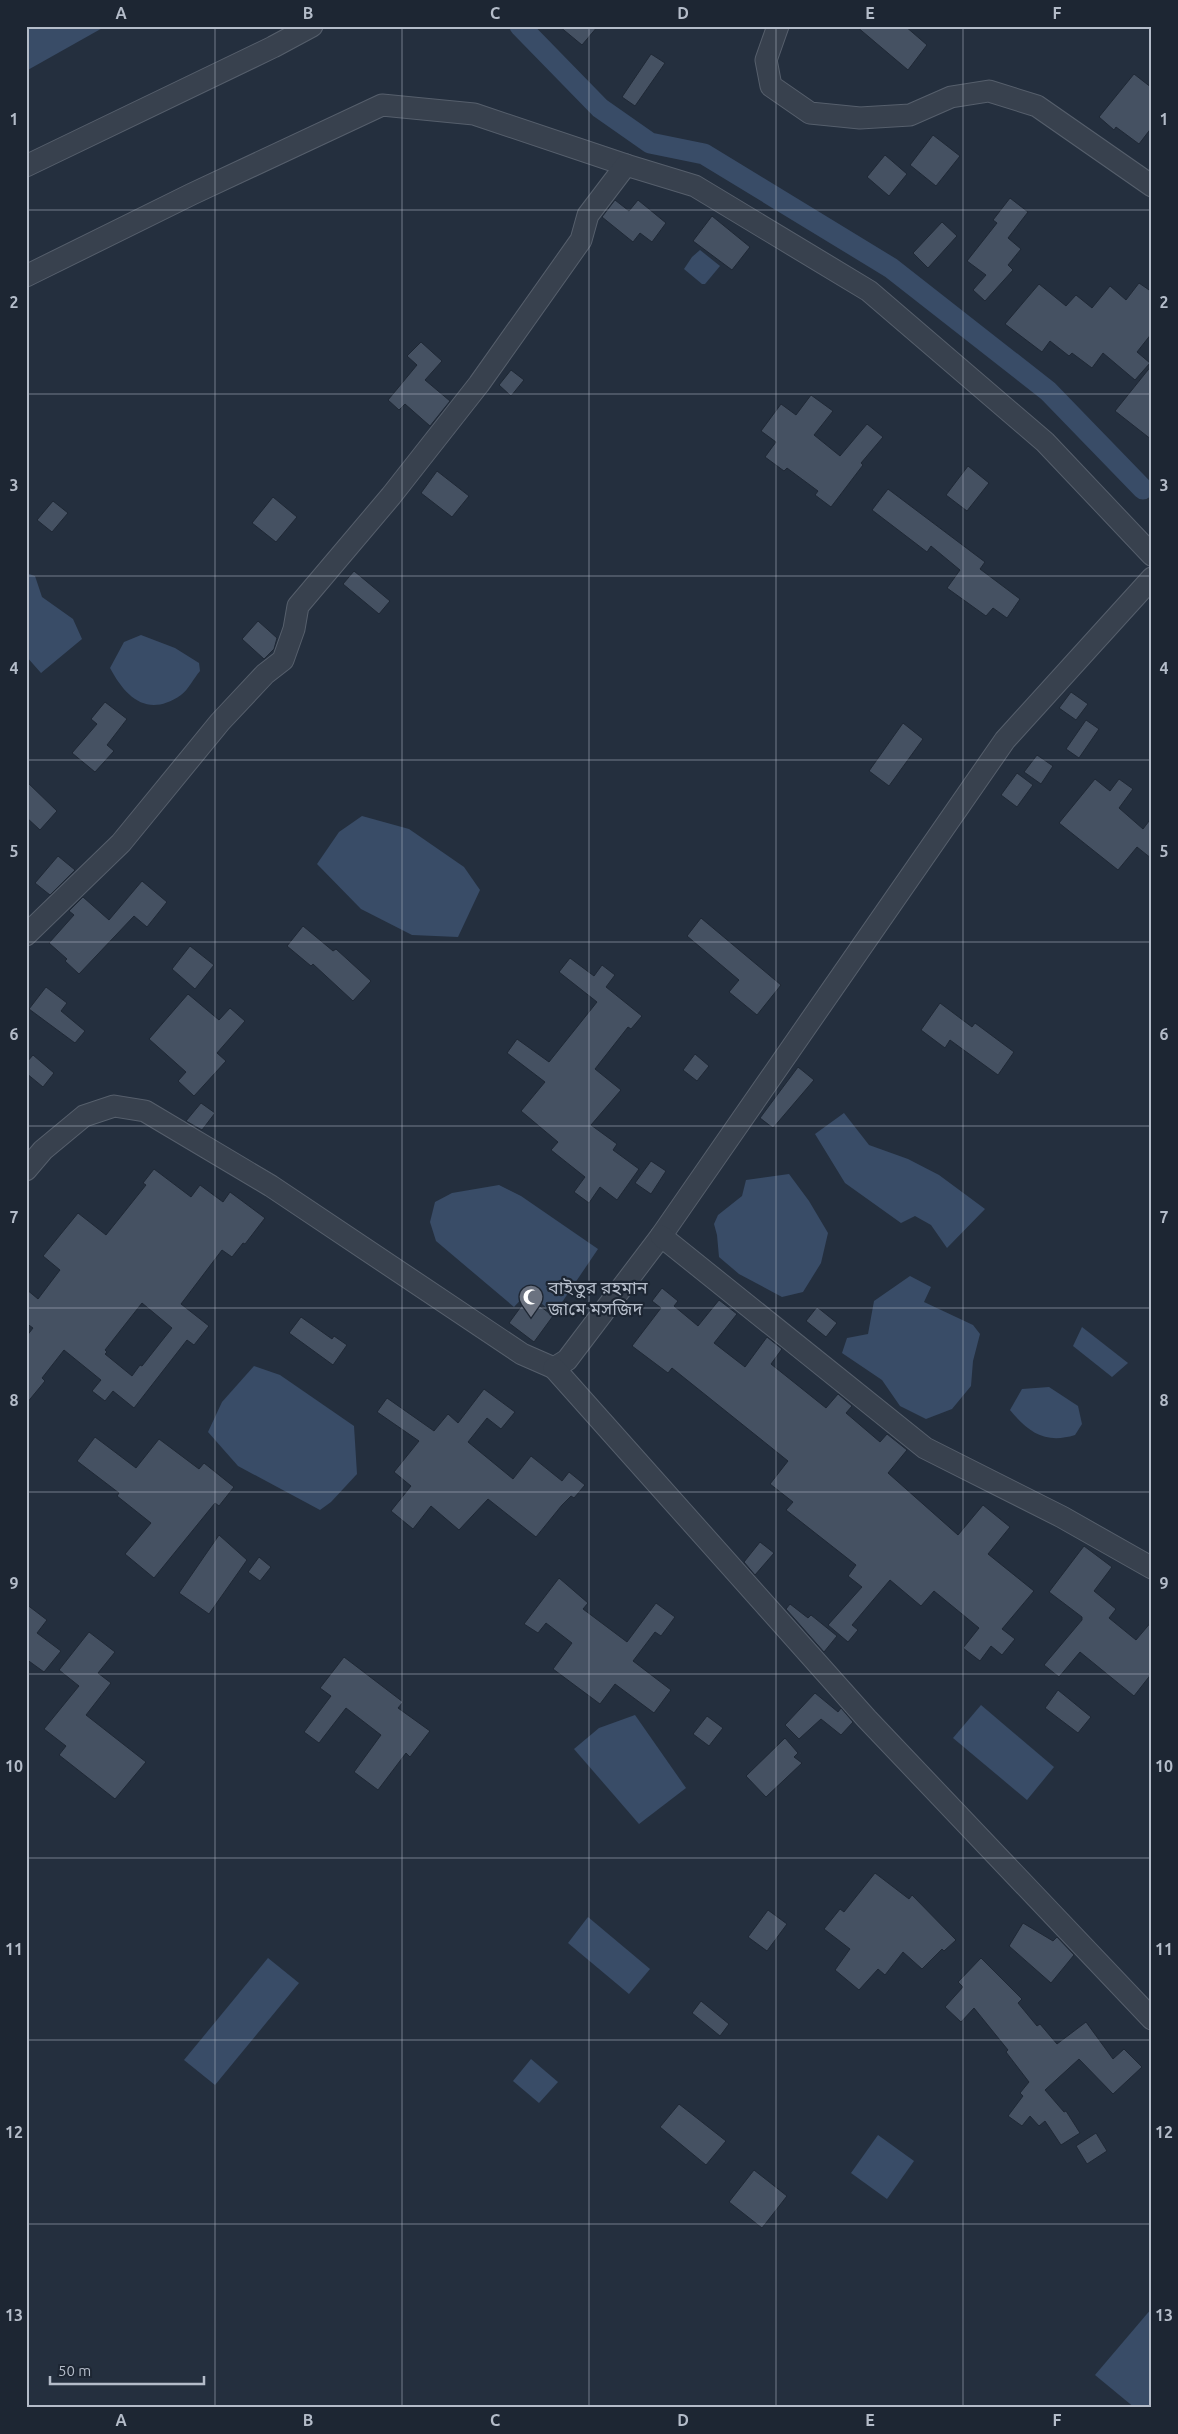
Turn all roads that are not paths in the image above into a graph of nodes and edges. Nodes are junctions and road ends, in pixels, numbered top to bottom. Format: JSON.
{"nodes":[{"id":1,"x":312,"y":26,"type":"edge"},
{"id":2,"x":778,"y":26,"type":"edge"},
{"id":3,"x":626,"y":165,"type":"junction"},
{"id":4,"x":26,"y":166,"type":"edge"},
{"id":5,"x":1152,"y":186,"type":"edge"},
{"id":6,"x":26,"y":276,"type":"edge"},
{"id":7,"x":1152,"y":555,"type":"edge"},
{"id":8,"x":1152,"y":578,"type":"edge"},
{"id":9,"x":26,"y":935,"type":"edge"},
{"id":10,"x":26,"y":1170,"type":"edge"},
{"id":11,"x":661,"y":1236,"type":"junction"},
{"id":12,"x":554,"y":1368,"type":"junction"},
{"id":13,"x":1152,"y":1568,"type":"edge"},
{"id":14,"x":1152,"y":2019,"type":"edge"}],
"edges":[{"from":1,"to":4,"type":"street"},
{"from":2,"to":5,"type":"street"},
{"from":3,"to":6,"type":"street"},
{"from":3,"to":7,"type":"street"},
{"from":3,"to":9,"type":"street"},
{"from":8,"to":11,"type":"street"},
{"from":10,"to":12,"type":"street"},
{"from":11,"to":12,"type":"street"},
{"from":11,"to":13,"type":"street"},
{"from":12,"to":14,"type":"street"}]}
